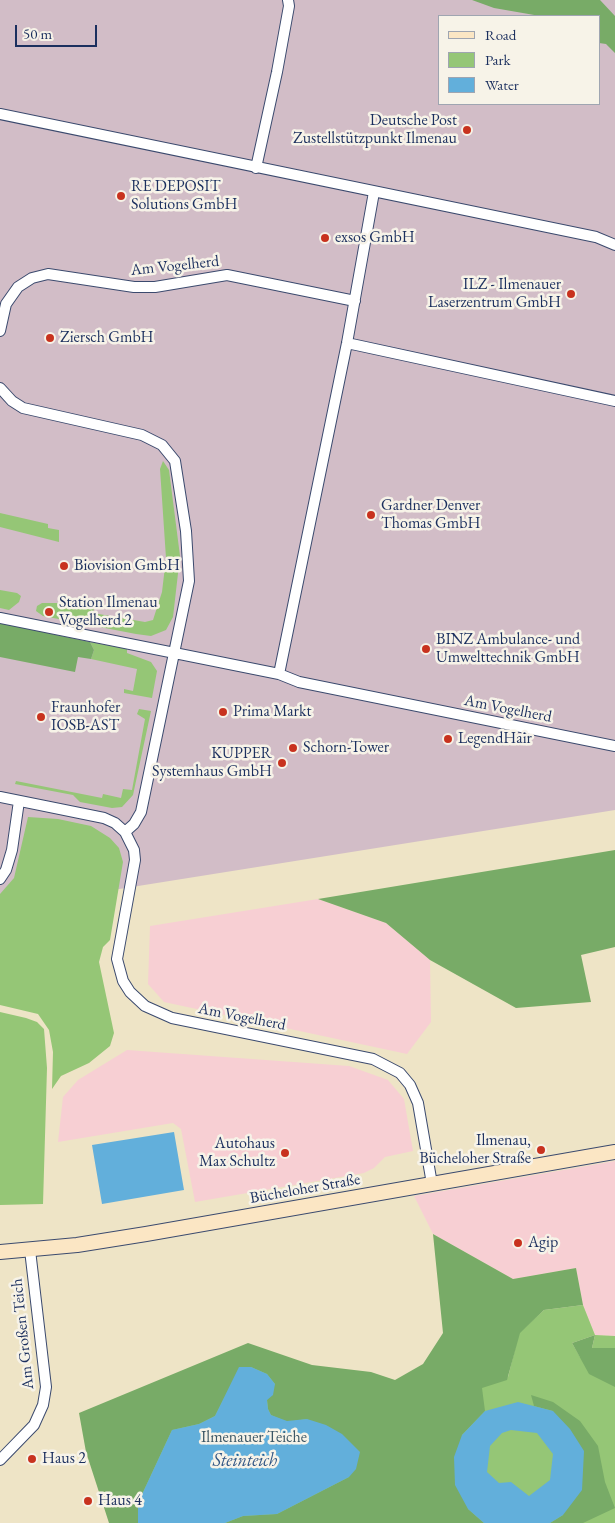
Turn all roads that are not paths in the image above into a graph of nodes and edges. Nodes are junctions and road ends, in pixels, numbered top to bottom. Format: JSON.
{"nodes":[{"id":1,"x":288,"y":0,"type":"edge"},
{"id":2,"x":0,"y":114,"type":"edge"},
{"id":3,"x":256,"y":168,"type":"junction"},
{"id":4,"x":374,"y":192,"type":"junction"},
{"id":5,"x":615,"y":245,"type":"edge"},
{"id":6,"x":355,"y":301,"type":"junction"},
{"id":7,"x":0,"y":330,"type":"edge"},
{"id":8,"x":347,"y":343,"type":"junction"},
{"id":9,"x":0,"y":388,"type":"edge"},
{"id":10,"x":615,"y":401,"type":"edge"},
{"id":11,"x":0,"y":618,"type":"edge"},
{"id":12,"x":174,"y":654,"type":"junction"},
{"id":13,"x":279,"y":674,"type":"junction"},
{"id":14,"x":615,"y":746,"type":"edge"},
{"id":15,"x":0,"y":797,"type":"edge"},
{"id":16,"x":19,"y":801,"type":"junction"},
{"id":17,"x":125,"y":832,"type":"junction"},
{"id":18,"x":0,"y":879,"type":"edge"},
{"id":19,"x":615,"y":1152,"type":"edge"},
{"id":20,"x":432,"y":1184,"type":"junction"},
{"id":21,"x":30,"y":1250,"type":"junction"},
{"id":22,"x":0,"y":1252,"type":"edge"},
{"id":23,"x":0,"y":1460,"type":"edge"}],
"edges":[{"from":1,"to":3,"type":"street"},
{"from":2,"to":3,"type":"street"},
{"from":3,"to":4,"type":"street"},
{"from":4,"to":5,"type":"street"},
{"from":4,"to":6,"type":"street"},
{"from":6,"to":7,"type":"street","name":"Am Vogelherd"},
{"from":6,"to":8,"type":"street"},
{"from":8,"to":10,"type":"street"},
{"from":8,"to":13,"type":"street"},
{"from":9,"to":12,"type":"street"},
{"from":11,"to":12,"type":"street","name":"Am Vogelherd"},
{"from":12,"to":13,"type":"street","name":"Am Vogelherd"},
{"from":12,"to":17,"type":"street"},
{"from":13,"to":14,"type":"street","name":"Am Vogelherd"},
{"from":15,"to":16,"type":"street"},
{"from":16,"to":17,"type":"street"},
{"from":16,"to":18,"type":"street"},
{"from":17,"to":20,"type":"street","name":"Am Vogelherd"},
{"from":19,"to":20,"type":"main road","name":"Bücheloher Straße"},
{"from":20,"to":21,"type":"main road","name":"Bücheloher Straße"},
{"from":21,"to":22,"type":"main road","name":"Bücheloher Straße"},
{"from":21,"to":23,"type":"street","name":"Am Großen Teich"}]}
